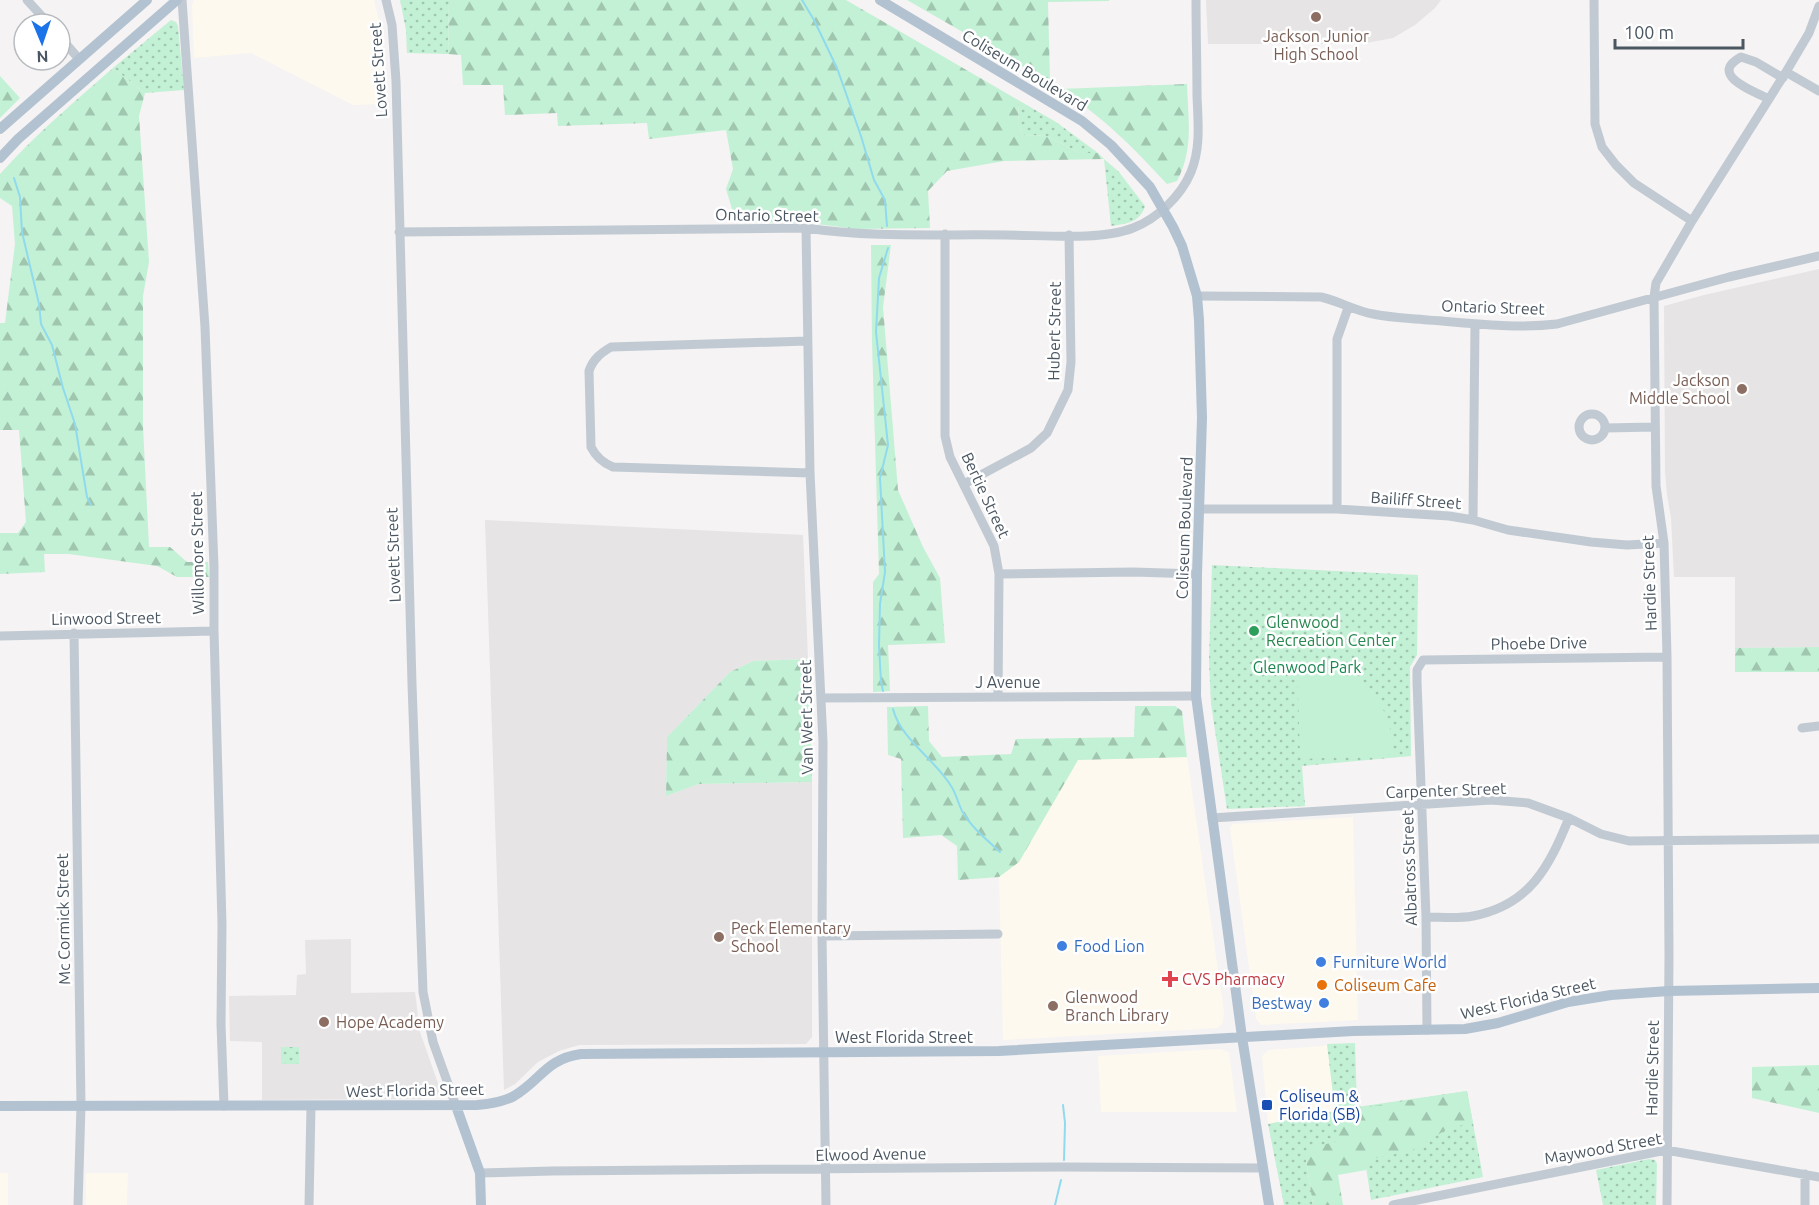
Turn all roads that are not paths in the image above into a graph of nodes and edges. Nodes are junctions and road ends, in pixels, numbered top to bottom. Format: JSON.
{"nodes":[{"id":1,"x":27,"y":0,"type":"edge"},
{"id":2,"x":147,"y":0,"type":"edge"},
{"id":3,"x":177,"y":0,"type":"edge"},
{"id":4,"x":182,"y":0,"type":"edge"},
{"id":5,"x":386,"y":0,"type":"edge"},
{"id":6,"x":880,"y":0,"type":"edge"},
{"id":7,"x":1196,"y":0,"type":"edge"},
{"id":8,"x":1593,"y":0,"type":"edge"},
{"id":9,"x":1819,"y":6,"type":"edge"},
{"id":10,"x":38,"y":12,"type":"edge"},
{"id":11,"x":72,"y":51,"type":"edge"},
{"id":12,"x":79,"y":59,"type":"junction"},
{"id":13,"x":1785,"y":75,"type":"junction"},
{"id":14,"x":1819,"y":92,"type":"edge"},
{"id":15,"x":1769,"y":99,"type":"junction"},
{"id":16,"x":0,"y":129,"type":"edge"},
{"id":17,"x":0,"y":158,"type":"edge"},
{"id":18,"x":1163,"y":208,"type":"junction"},
{"id":19,"x":1692,"y":221,"type":"junction"},
{"id":20,"x":806,"y":228,"type":"junction"},
{"id":21,"x":399,"y":232,"type":"junction"},
{"id":22,"x":945,"y":234,"type":"junction"},
{"id":23,"x":1069,"y":235,"type":"junction"},
{"id":24,"x":1819,"y":256,"type":"edge"},
{"id":25,"x":1197,"y":296,"type":"junction"},
{"id":26,"x":1654,"y":297,"type":"junction"},
{"id":27,"x":1348,"y":308,"type":"junction"},
{"id":28,"x":1475,"y":324,"type":"junction"},
{"id":29,"x":807,"y":341,"type":"junction"},
{"id":30,"x":1655,"y":427,"type":"junction"},
{"id":31,"x":1605,"y":428,"type":"dead end"},
{"id":32,"x":810,"y":473,"type":"junction"},
{"id":33,"x":964,"y":484,"type":"junction"},
{"id":34,"x":1200,"y":508,"type":"junction"},
{"id":35,"x":1337,"y":509,"type":"junction"},
{"id":36,"x":1473,"y":520,"type":"junction"},
{"id":37,"x":1664,"y":543,"type":"junction"},
{"id":38,"x":999,"y":574,"type":"junction"},
{"id":39,"x":1197,"y":574,"type":"junction"},
{"id":40,"x":213,"y":631,"type":"junction"},
{"id":41,"x":74,"y":633,"type":"junction"},
{"id":42,"x":0,"y":636,"type":"edge"},
{"id":43,"x":1667,"y":657,"type":"junction"},
{"id":44,"x":1417,"y":670,"type":"joint"},
{"id":45,"x":998,"y":696,"type":"junction"},
{"id":46,"x":1196,"y":696,"type":"junction"},
{"id":47,"x":821,"y":698,"type":"junction"},
{"id":48,"x":1819,"y":726,"type":"edge"},
{"id":49,"x":1802,"y":728,"type":"dead end"},
{"id":50,"x":1422,"y":805,"type":"junction"},
{"id":51,"x":1212,"y":818,"type":"junction"},
{"id":52,"x":1569,"y":818,"type":"junction"},
{"id":53,"x":1819,"y":838,"type":"edge"},
{"id":54,"x":1668,"y":840,"type":"junction"},
{"id":55,"x":1426,"y":917,"type":"junction"},
{"id":56,"x":998,"y":934,"type":"dead end"},
{"id":57,"x":822,"y":936,"type":"junction"},
{"id":58,"x":1819,"y":988,"type":"edge"},
{"id":59,"x":1669,"y":991,"type":"junction"},
{"id":60,"x":1427,"y":1030,"type":"junction"},
{"id":61,"x":1242,"y":1037,"type":"junction"},
{"id":62,"x":823,"y":1052,"type":"junction"},
{"id":63,"x":0,"y":1106,"type":"edge"},
{"id":64,"x":81,"y":1106,"type":"junction"},
{"id":65,"x":224,"y":1106,"type":"junction"},
{"id":66,"x":311,"y":1106,"type":"junction"},
{"id":67,"x":456,"y":1106,"type":"junction"},
{"id":68,"x":1666,"y":1150,"type":"junction"},
{"id":69,"x":1263,"y":1168,"type":"junction"},
{"id":70,"x":826,"y":1169,"type":"junction"},
{"id":71,"x":480,"y":1173,"type":"junction"},
{"id":72,"x":1804,"y":1174,"type":"junction"},
{"id":73,"x":1819,"y":1177,"type":"edge"},
{"id":74,"x":78,"y":1205,"type":"edge"},
{"id":75,"x":309,"y":1205,"type":"edge"},
{"id":76,"x":481,"y":1205,"type":"edge"},
{"id":77,"x":826,"y":1205,"type":"edge"},
{"id":78,"x":1269,"y":1205,"type":"edge"},
{"id":79,"x":1393,"y":1205,"type":"edge"},
{"id":80,"x":1667,"y":1205,"type":"edge"},
{"id":81,"x":1804,"y":1205,"type":"edge"}],
"edges":[{"from":1,"to":10,"type":"street"},
{"from":2,"to":12,"type":"main road"},
{"from":3,"to":17,"type":"main road"},
{"from":4,"to":40,"type":"street","name":"Willomore Street"},
{"from":5,"to":21,"type":"street","name":"Lovett Street"},
{"from":6,"to":18,"type":"main road","name":"Coliseum Boulevard"},
{"from":7,"to":18,"type":"street","name":"Ontario Street"},
{"from":8,"to":19,"type":"street"},
{"from":9,"to":13,"type":"street","name":"Hardie Street"},
{"from":11,"to":12,"type":"street"},
{"from":12,"to":16,"type":"main road"},
{"from":13,"to":14,"type":"street"},
{"from":13,"to":15,"type":"street","name":"Hardie Street"},
{"from":13,"to":15,"type":"street"},
{"from":15,"to":19,"type":"street","name":"Hardie Street"},
{"from":18,"to":23,"type":"street","name":"Ontario Street"},
{"from":18,"to":25,"type":"main road","name":"Coliseum Boulevard"},
{"from":19,"to":26,"type":"street","name":"Hardie Street"},
{"from":20,"to":21,"type":"street","name":"Ontario Street"},
{"from":20,"to":22,"type":"street","name":"Ontario Street"},
{"from":20,"to":29,"type":"street","name":"Van Wert Street"},
{"from":21,"to":67,"type":"street","name":"Lovett Street"},
{"from":22,"to":23,"type":"street","name":"Ontario Street"},
{"from":22,"to":33,"type":"street","name":"Bertie Street"},
{"from":23,"to":33,"type":"street","name":"Hubert Street"},
{"from":24,"to":26,"type":"street","name":"Ontario Street"},
{"from":25,"to":27,"type":"street","name":"Ontario Street"},
{"from":25,"to":34,"type":"main road","name":"Coliseum Boulevard"},
{"from":26,"to":28,"type":"street","name":"Ontario Street"},
{"from":26,"to":30,"type":"street","name":"Hardie Street"},
{"from":27,"to":28,"type":"street","name":"Ontario Street"},
{"from":27,"to":35,"type":"street"},
{"from":28,"to":36,"type":"street"},
{"from":29,"to":32,"type":"street","name":"Van Wert Street"},
{"from":29,"to":32,"type":"street"},
{"from":30,"to":31,"type":"street"},
{"from":30,"to":37,"type":"street","name":"Hardie Street"},
{"from":32,"to":47,"type":"street","name":"Van Wert Street"},
{"from":33,"to":38,"type":"street","name":"Bertie Street"},
{"from":34,"to":35,"type":"street","name":"Bailiff Street"},
{"from":34,"to":39,"type":"main road","name":"Coliseum Boulevard"},
{"from":35,"to":36,"type":"street","name":"Bailiff Street"},
{"from":36,"to":37,"type":"street","name":"Bailiff Street"},
{"from":37,"to":43,"type":"street","name":"Hardie Street"},
{"from":38,"to":39,"type":"street"},
{"from":38,"to":45,"type":"street","name":"Bertie Street"},
{"from":39,"to":46,"type":"main road","name":"Coliseum Boulevard"},
{"from":40,"to":41,"type":"street","name":"Linwood Street"},
{"from":40,"to":65,"type":"street","name":"Willomore Street"},
{"from":41,"to":42,"type":"street","name":"Linwood Street"},
{"from":41,"to":64,"type":"street","name":"Mc Cormick Street"},
{"from":43,"to":44,"type":"street","name":"Phoebe Drive"},
{"from":43,"to":54,"type":"street","name":"Hardie Street"},
{"from":44,"to":50,"type":"street","name":"Albatross Street"},
{"from":45,"to":46,"type":"street","name":"J Avenue"},
{"from":45,"to":47,"type":"street","name":"J Avenue"},
{"from":46,"to":51,"type":"main road","name":"Coliseum Boulevard"},
{"from":47,"to":57,"type":"street","name":"Van Wert Street"},
{"from":48,"to":49,"type":"street"},
{"from":50,"to":51,"type":"street","name":"Carpenter Street"},
{"from":50,"to":52,"type":"street","name":"Carpenter Street"},
{"from":50,"to":55,"type":"street","name":"Albatross Street"},
{"from":51,"to":61,"type":"main road","name":"Coliseum Boulevard"},
{"from":52,"to":54,"type":"street","name":"Carpenter Street"},
{"from":52,"to":55,"type":"street"},
{"from":53,"to":54,"type":"street","name":"Carpenter Street"},
{"from":54,"to":59,"type":"street","name":"Hardie Street"},
{"from":55,"to":60,"type":"street","name":"Albatross Street"},
{"from":56,"to":57,"type":"street"},
{"from":57,"to":62,"type":"street","name":"Van Wert Street"},
{"from":58,"to":59,"type":"main road","name":"West Florida Street"},
{"from":59,"to":60,"type":"main road","name":"West Florida Street"},
{"from":59,"to":68,"type":"street","name":"Hardie Street"},
{"from":60,"to":61,"type":"main road","name":"West Florida Street"},
{"from":61,"to":62,"type":"main road","name":"West Florida Street"},
{"from":61,"to":69,"type":"main road","name":"Coliseum Boulevard"},
{"from":62,"to":67,"type":"main road","name":"West Florida Street"},
{"from":62,"to":70,"type":"street","name":"Van Wert Street"},
{"from":63,"to":64,"type":"main road","name":"West Florida Street"},
{"from":64,"to":65,"type":"main road","name":"West Florida Street"},
{"from":64,"to":74,"type":"street","name":"Mc Cormick Street"},
{"from":65,"to":66,"type":"main road","name":"West Florida Street"},
{"from":66,"to":67,"type":"main road","name":"West Florida Street"},
{"from":66,"to":75,"type":"street"},
{"from":67,"to":71,"type":"main road"},
{"from":68,"to":72,"type":"street","name":"Maywood Street"},
{"from":68,"to":79,"type":"street","name":"Maywood Street"},
{"from":68,"to":80,"type":"street","name":"Hardie Street"},
{"from":69,"to":70,"type":"street","name":"Elwood Avenue"},
{"from":69,"to":78,"type":"main road","name":"Coliseum Boulevard"},
{"from":70,"to":71,"type":"street","name":"Elwood Avenue"},
{"from":70,"to":77,"type":"street","name":"Van Wert Street"},
{"from":71,"to":76,"type":"main road"},
{"from":72,"to":73,"type":"street","name":"Maywood Street"},
{"from":72,"to":81,"type":"street"}]}
